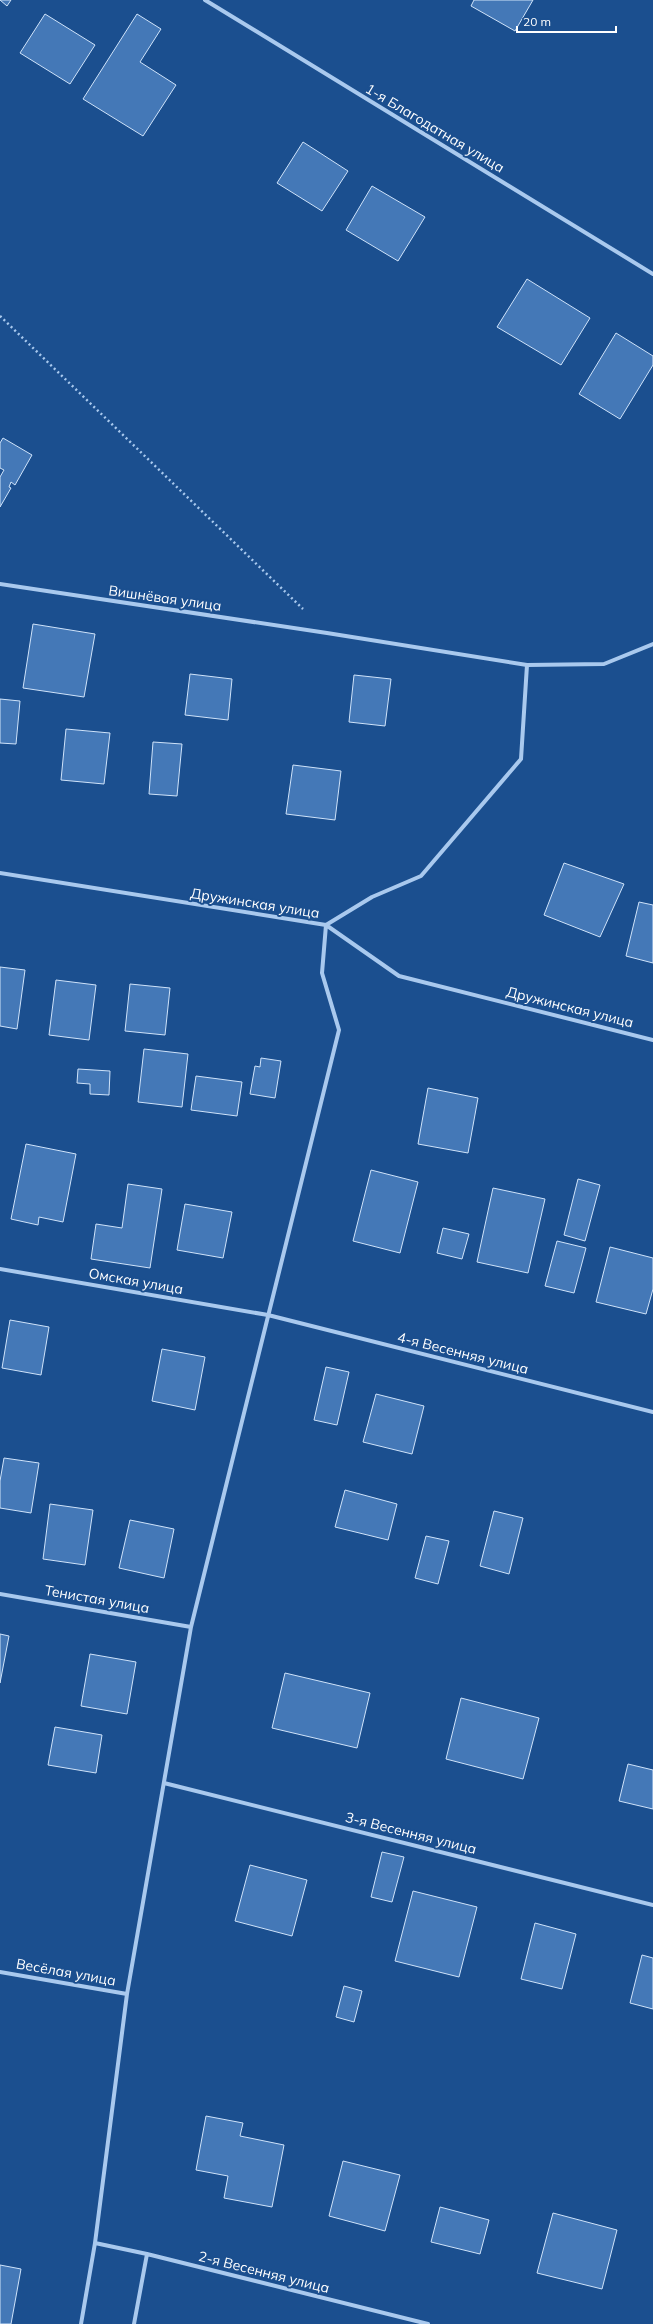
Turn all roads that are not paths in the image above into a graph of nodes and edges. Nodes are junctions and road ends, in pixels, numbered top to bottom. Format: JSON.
{"nodes":[{"id":1,"x":205,"y":0,"type":"edge"},
{"id":2,"x":653,"y":274,"type":"edge"},
{"id":3,"x":0,"y":584,"type":"edge"},
{"id":4,"x":653,"y":644,"type":"edge"},
{"id":5,"x":527,"y":665,"type":"junction"},
{"id":6,"x":0,"y":873,"type":"edge"},
{"id":7,"x":326,"y":925,"type":"junction"},
{"id":8,"x":653,"y":1040,"type":"edge"},
{"id":9,"x":0,"y":1269,"type":"edge"},
{"id":10,"x":268,"y":1315,"type":"junction"},
{"id":11,"x":653,"y":1412,"type":"edge"},
{"id":12,"x":0,"y":1594,"type":"edge"},
{"id":13,"x":191,"y":1627,"type":"junction"},
{"id":14,"x":164,"y":1783,"type":"junction"},
{"id":15,"x":653,"y":1905,"type":"edge"},
{"id":16,"x":0,"y":1972,"type":"edge"},
{"id":17,"x":127,"y":1994,"type":"junction"},
{"id":18,"x":95,"y":2243,"type":"junction"},
{"id":19,"x":148,"y":2254,"type":"junction"},
{"id":20,"x":82,"y":2324,"type":"edge"},
{"id":21,"x":134,"y":2324,"type":"edge"},
{"id":22,"x":428,"y":2324,"type":"edge"}],
"edges":[{"from":1,"to":2,"type":"street","name":"1-я Благодатная улица"},
{"from":3,"to":5,"type":"street","name":"Вишнёвая улица"},
{"from":4,"to":5,"type":"street","name":"Вишнёвая улица"},
{"from":5,"to":7,"type":"street"},
{"from":6,"to":7,"type":"street","name":"Дружинская улица"},
{"from":7,"to":8,"type":"street","name":"Дружинская улица"},
{"from":7,"to":10,"type":"street"},
{"from":9,"to":10,"type":"street","name":"Омская улица"},
{"from":10,"to":11,"type":"street","name":"4-я Весенняя улица"},
{"from":10,"to":13,"type":"street"},
{"from":12,"to":13,"type":"street","name":"Тенистая улица"},
{"from":13,"to":14,"type":"street"},
{"from":14,"to":15,"type":"street","name":"3-я Весенняя улица"},
{"from":14,"to":17,"type":"street"},
{"from":16,"to":17,"type":"street","name":"Весёлая улица"},
{"from":17,"to":18,"type":"street"},
{"from":18,"to":19,"type":"street","name":"2-я Весенняя улица"},
{"from":18,"to":20,"type":"street"},
{"from":19,"to":21,"type":"street"},
{"from":19,"to":22,"type":"street","name":"2-я Весенняя улица"}]}
